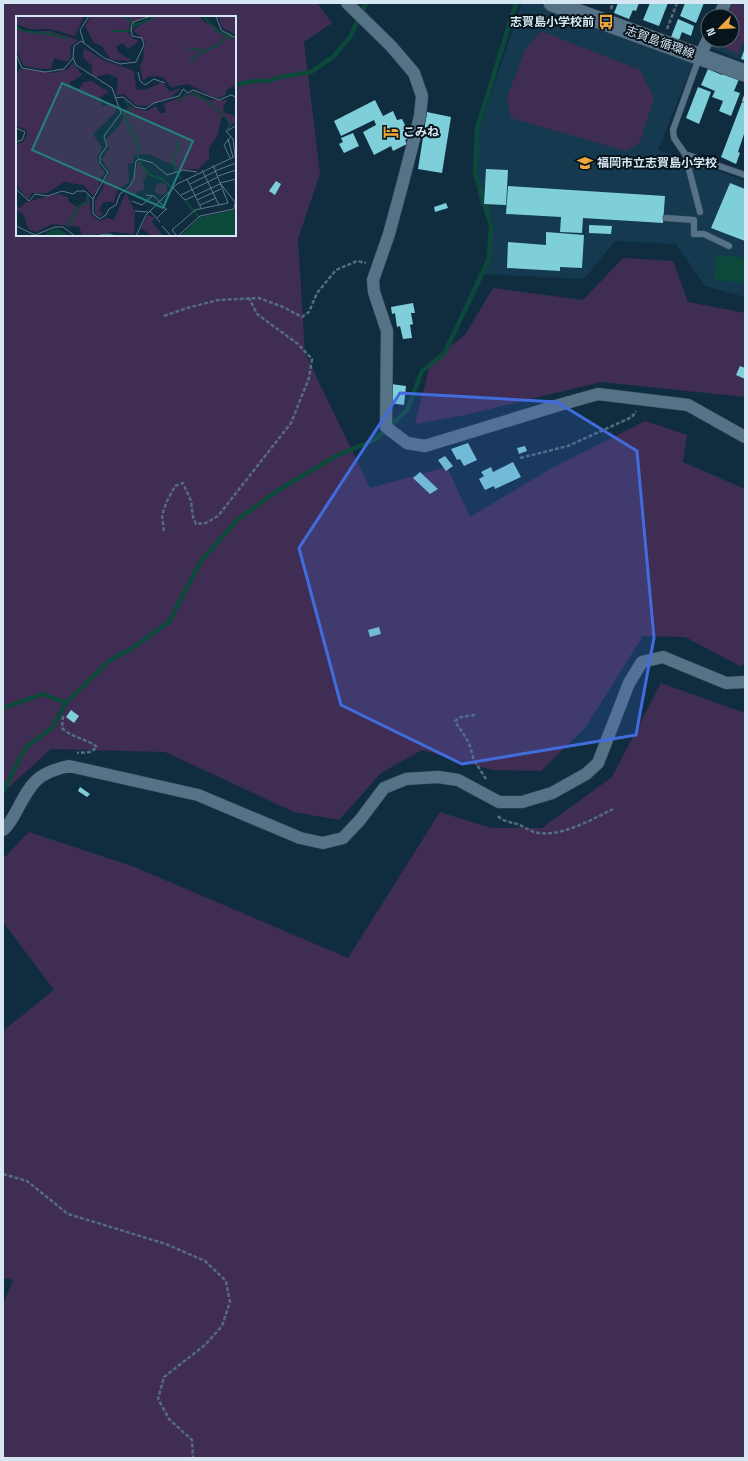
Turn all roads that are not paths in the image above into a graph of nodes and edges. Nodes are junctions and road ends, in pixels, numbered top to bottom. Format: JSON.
{"nodes":[{"id":1,"x":347,"y":3,"type":"edge"},
{"id":2,"x":552,"y":3,"type":"edge"},
{"id":3,"x":704,"y":48,"type":"edge"},
{"id":4,"x":700,"y":56,"type":"junction"},
{"id":5,"x":745,"y":73,"type":"edge"},
{"id":6,"x":685,"y":154,"type":"junction"},
{"id":7,"x":745,"y":175,"type":"edge"},
{"id":8,"x":700,"y":212,"type":"dead end"},
{"id":9,"x":666,"y":218,"type":"dead end"},
{"id":10,"x":728,"y":246,"type":"dead end"},
{"id":11,"x":745,"y":437,"type":"edge"},
{"id":12,"x":745,"y":682,"type":"edge"},
{"id":13,"x":3,"y":830,"type":"edge"}],
"edges":[{"from":1,"to":11,"type":"street"},
{"from":2,"to":4,"type":"main road","name":"志賀島循環線"},
{"from":3,"to":4,"type":"street"},
{"from":4,"to":5,"type":"main road","name":"志賀島循環線"},
{"from":4,"to":6,"type":"lane"},
{"from":6,"to":7,"type":"lane"},
{"from":6,"to":8,"type":"lane"},
{"from":9,"to":10,"type":"lane"},
{"from":12,"to":13,"type":"street"}]}
